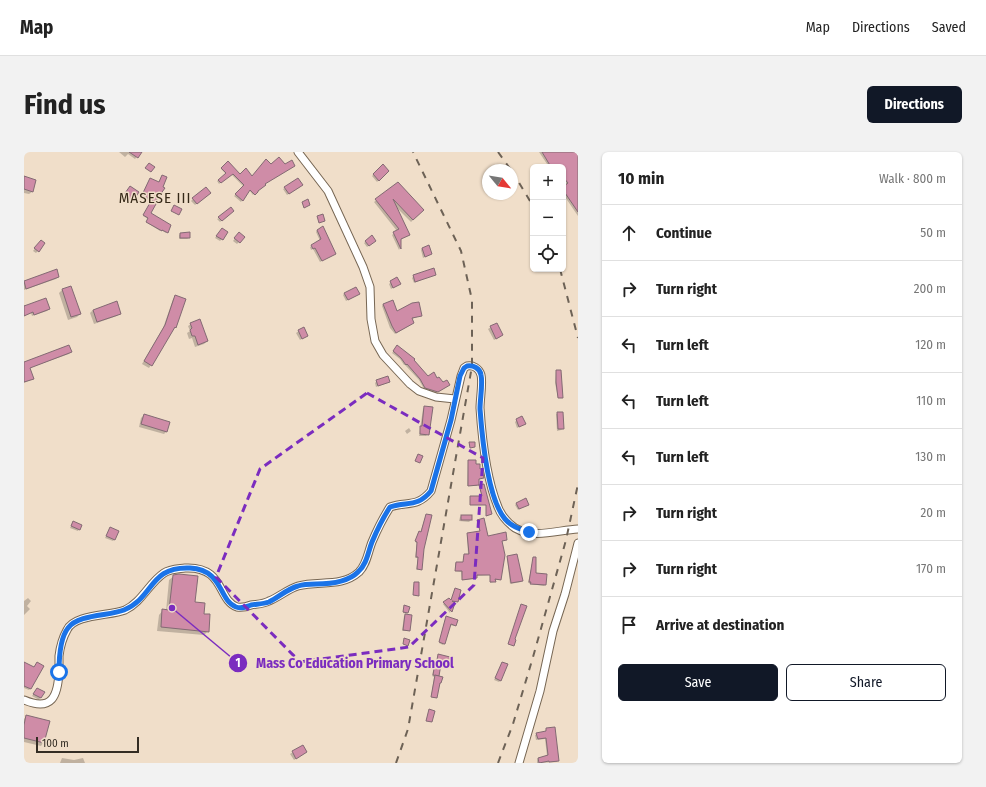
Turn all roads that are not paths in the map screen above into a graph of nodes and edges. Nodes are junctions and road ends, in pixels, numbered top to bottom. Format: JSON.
{"nodes":[{"id":1,"x":298,"y":152,"type":"edge"},
{"id":2,"x":455,"y":399,"type":"junction"},
{"id":3,"x":578,"y":529,"type":"edge"},
{"id":4,"x":578,"y":543,"type":"edge"},
{"id":5,"x":24,"y":700,"type":"edge"},
{"id":6,"x":519,"y":763,"type":"edge"}],
"edges":[{"from":1,"to":2,"type":"street"},
{"from":2,"to":3,"type":"street"},
{"from":2,"to":5,"type":"street"},
{"from":4,"to":6,"type":"street"}]}
